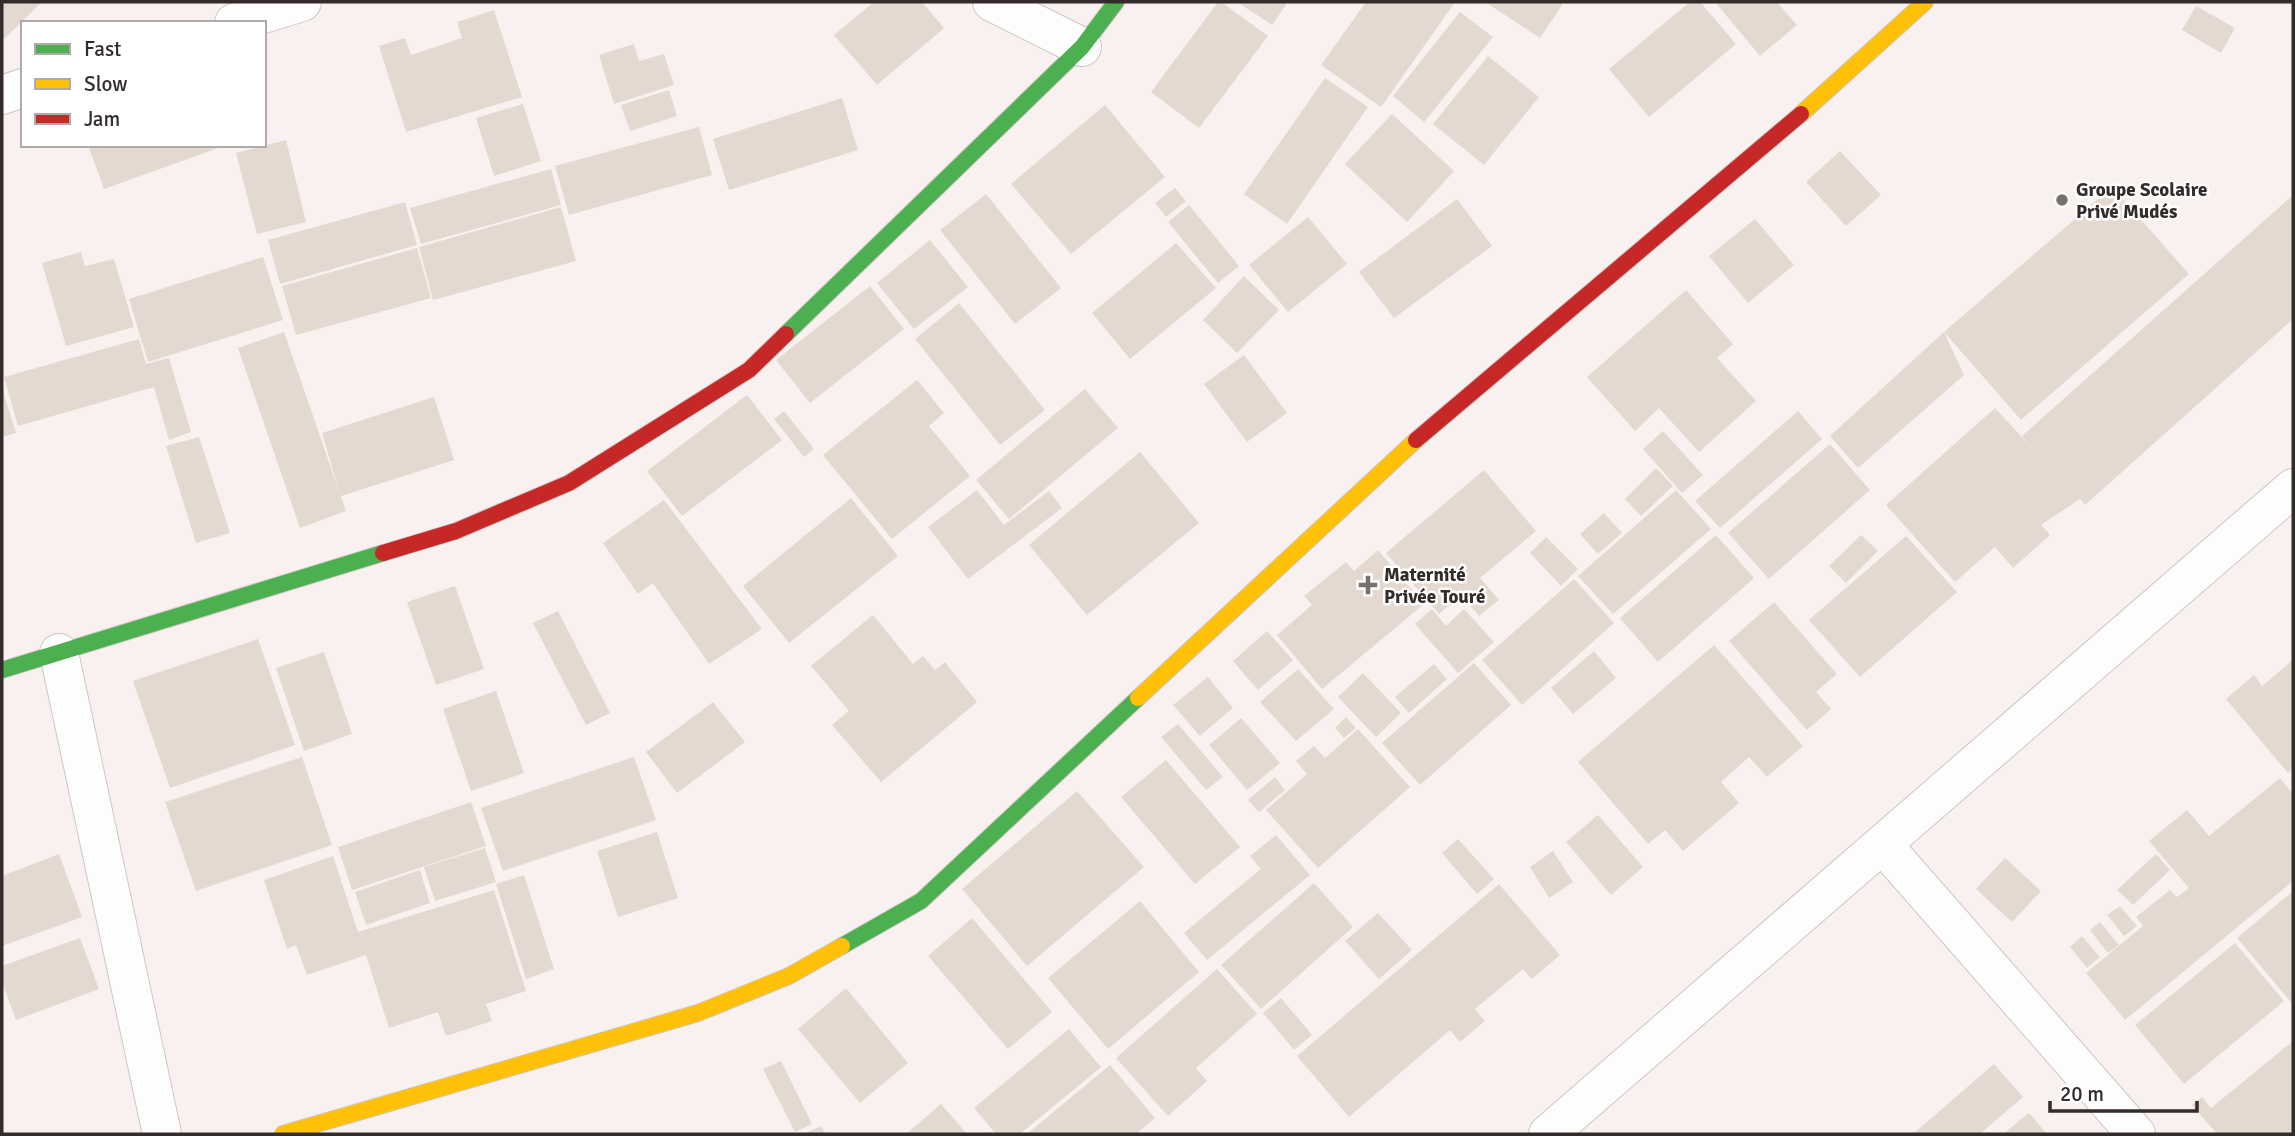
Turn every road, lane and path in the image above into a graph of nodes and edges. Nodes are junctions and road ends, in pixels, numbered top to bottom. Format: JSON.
{"nodes":[{"id":1,"x":302,"y":2,"type":"edge"},
{"id":2,"x":992,"y":2,"type":"edge"},
{"id":3,"x":1116,"y":2,"type":"edge"},
{"id":4,"x":1925,"y":2,"type":"edge"},
{"id":5,"x":240,"y":21,"type":"edge"},
{"id":6,"x":1082,"y":47,"type":"junction"},
{"id":7,"x":21,"y":89,"type":"edge"},
{"id":8,"x":2,"y":95,"type":"edge"},
{"id":9,"x":2293,"y":488,"type":"edge"},
{"id":10,"x":59,"y":653,"type":"junction"},
{"id":11,"x":2,"y":670,"type":"edge"},
{"id":12,"x":1884,"y":845,"type":"junction"},
{"id":13,"x":162,"y":1134,"type":"edge"},
{"id":14,"x":283,"y":1134,"type":"edge"},
{"id":15,"x":1548,"y":1134,"type":"edge"},
{"id":16,"x":2136,"y":1134,"type":"edge"}],
"edges":[{"from":1,"to":5,"type":"street"},
{"from":2,"to":6,"type":"street"},
{"from":3,"to":6,"type":"street"},
{"from":4,"to":14,"type":"street"},
{"from":6,"to":10,"type":"street"},
{"from":7,"to":8,"type":"street"},
{"from":9,"to":12,"type":"street"},
{"from":10,"to":11,"type":"street"},
{"from":10,"to":13,"type":"street"},
{"from":12,"to":15,"type":"street"},
{"from":12,"to":16,"type":"street"}]}
